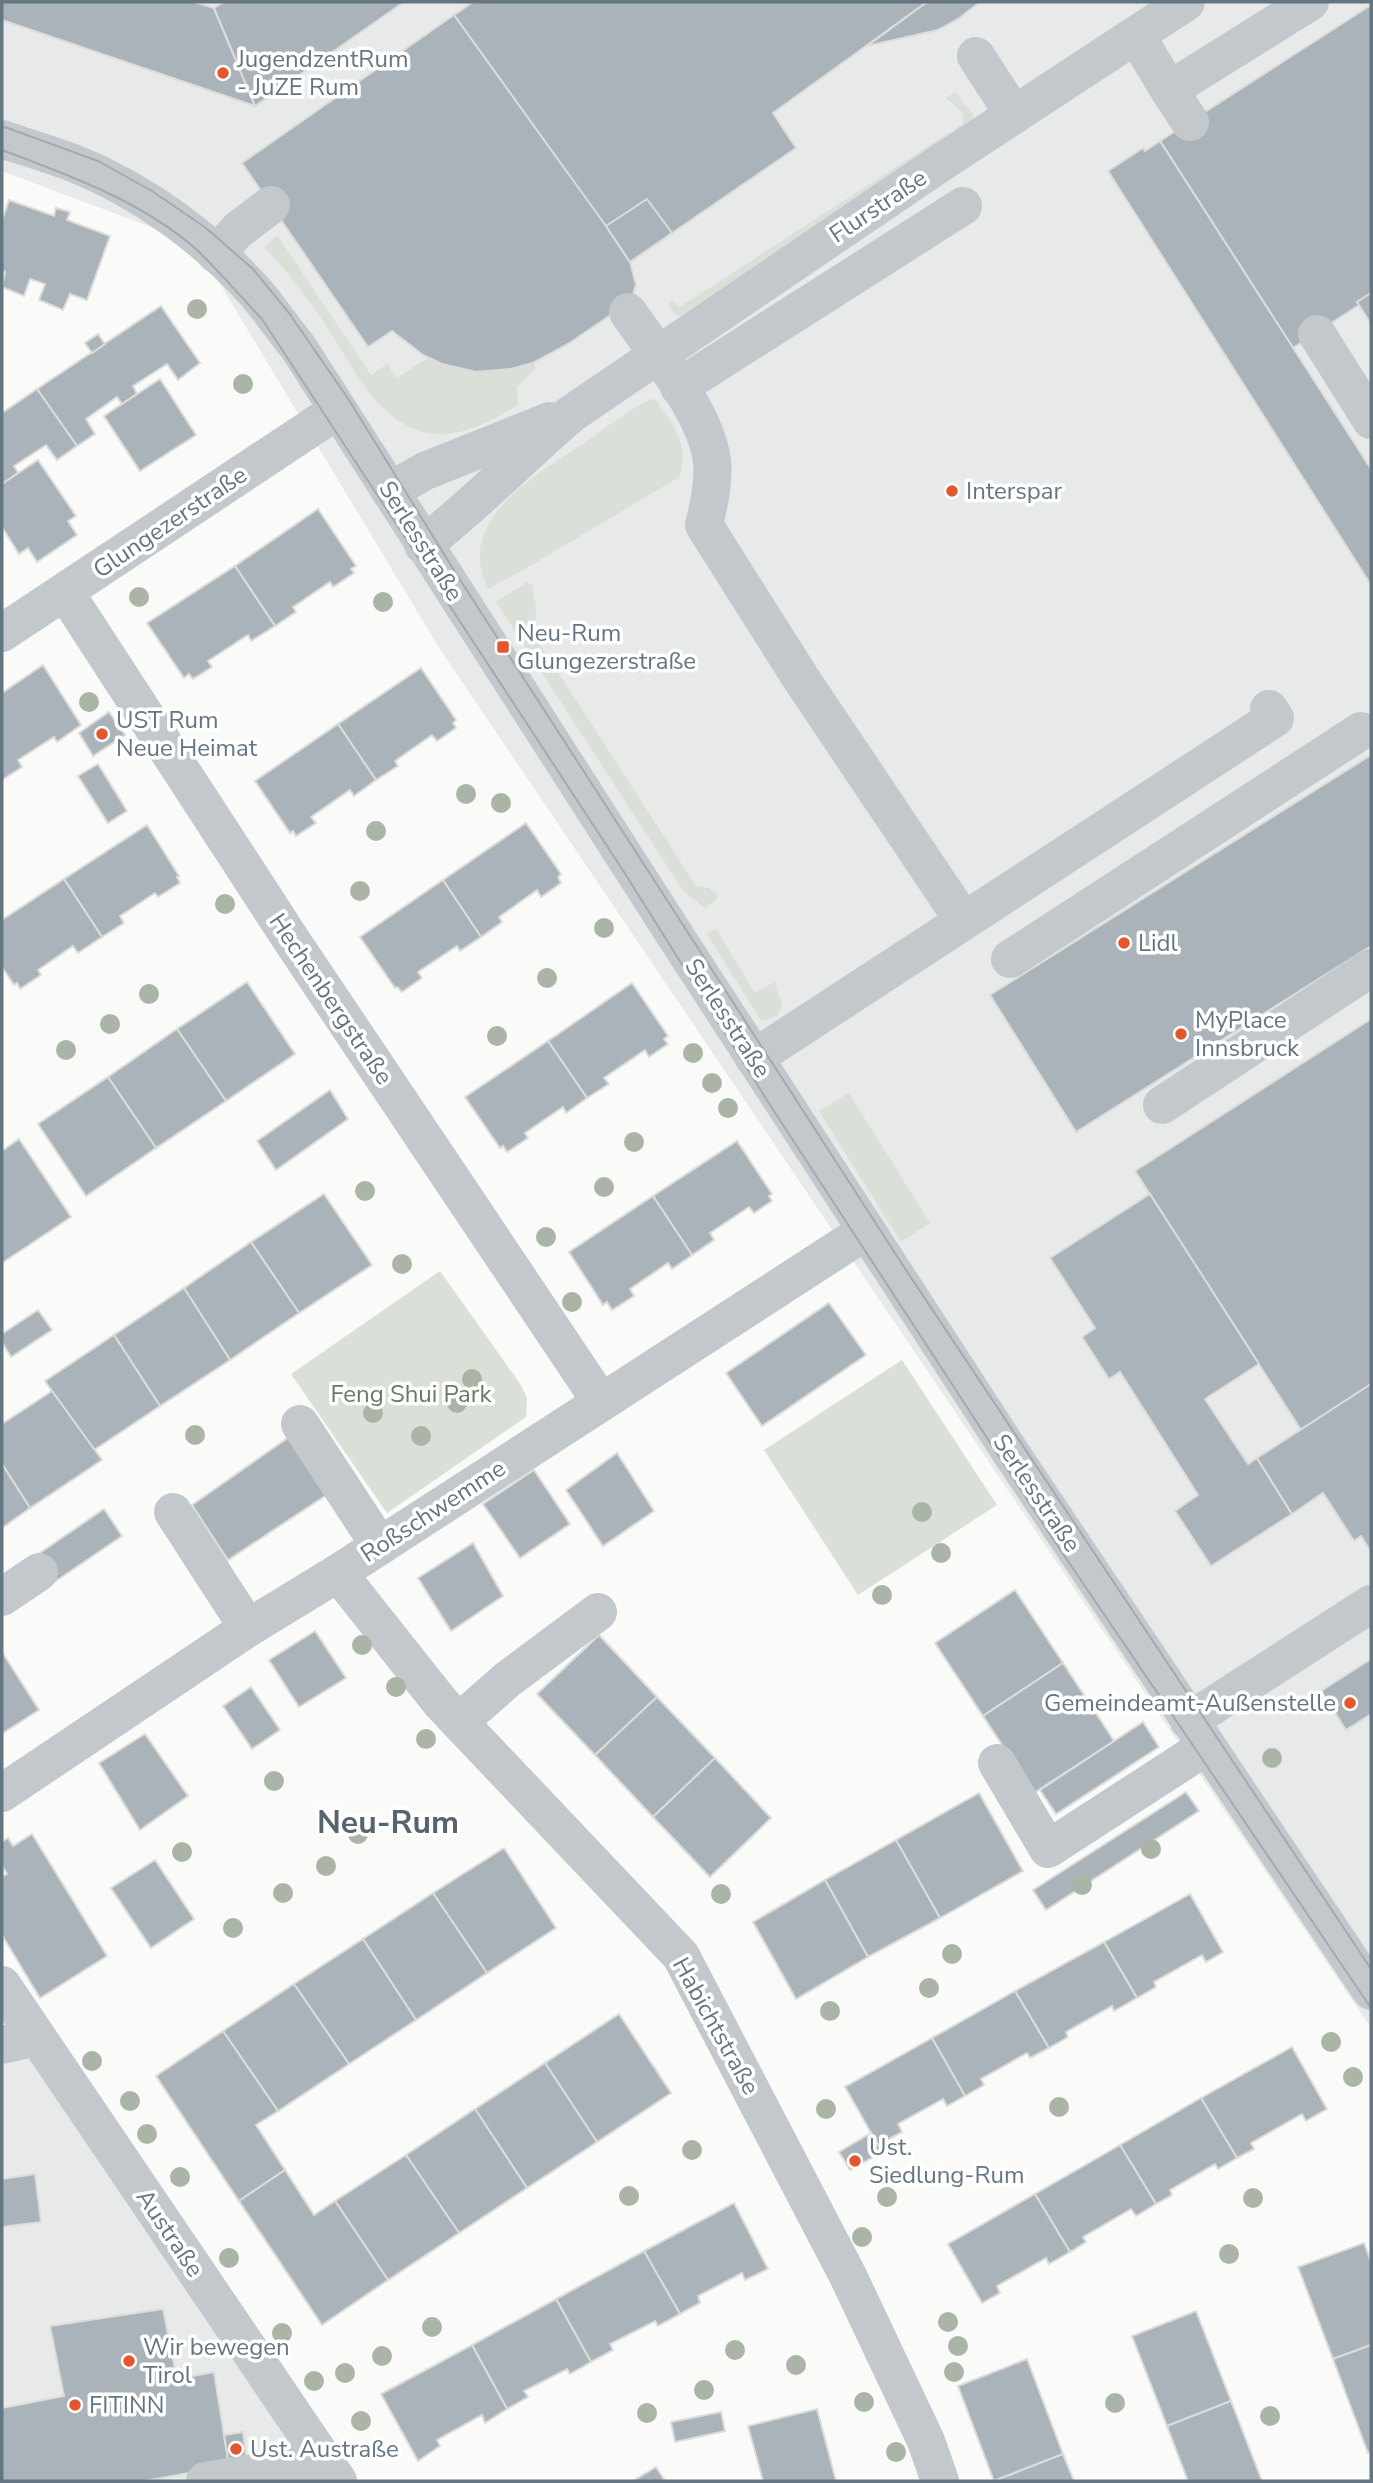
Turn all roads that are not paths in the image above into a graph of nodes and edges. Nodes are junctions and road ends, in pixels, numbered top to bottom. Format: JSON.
{"nodes":[{"id":1,"x":1186,"y":2,"type":"edge"},
{"id":2,"x":1310,"y":2,"type":"edge"},
{"id":3,"x":1136,"y":35,"type":"junction"},
{"id":4,"x":976,"y":56,"type":"dead end"},
{"id":5,"x":1170,"y":90,"type":"junction"},
{"id":6,"x":1014,"y":115,"type":"junction"},
{"id":7,"x":1190,"y":122,"type":"dead end"},
{"id":8,"x":2,"y":139,"type":"edge"},
{"id":9,"x":271,"y":205,"type":"dead end"},
{"id":10,"x":963,"y":206,"type":"dead end"},
{"id":11,"x":216,"y":254,"type":"junction"},
{"id":12,"x":628,"y":312,"type":"dead end"},
{"id":13,"x":1317,"y":334,"type":"dead end"},
{"id":14,"x":657,"y":355,"type":"junction"},
{"id":15,"x":679,"y":387,"type":"junction"},
{"id":16,"x":338,"y":410,"type":"junction"},
{"id":17,"x":571,"y":414,"type":"junction"},
{"id":18,"x":1371,"y":420,"type":"edge"},
{"id":19,"x":390,"y":491,"type":"junction"},
{"id":20,"x":423,"y":545,"type":"junction"},
{"id":21,"x":65,"y":592,"type":"junction"},
{"id":22,"x":2,"y":632,"type":"edge"},
{"id":23,"x":1269,"y":709,"type":"dead end"},
{"id":24,"x":1361,"y":731,"type":"dead end"},
{"id":25,"x":963,"y":920,"type":"junction"},
{"id":26,"x":1010,"y":959,"type":"dead end"},
{"id":27,"x":1371,"y":968,"type":"edge"},
{"id":28,"x":754,"y":1058,"type":"junction"},
{"id":29,"x":1162,"y":1105,"type":"dead end"},
{"id":30,"x":866,"y":1231,"type":"junction"},
{"id":31,"x":601,"y":1402,"type":"junction"},
{"id":32,"x":300,"y":1424,"type":"dead end"},
{"id":33,"x":173,"y":1512,"type":"dead end"},
{"id":34,"x":380,"y":1546,"type":"junction"},
{"id":35,"x":39,"y":1572,"type":"dead end"},
{"id":36,"x":338,"y":1573,"type":"junction"},
{"id":37,"x":2,"y":1597,"type":"edge"},
{"id":38,"x":1371,"y":1604,"type":"edge"},
{"id":39,"x":598,"y":1612,"type":"dead end"},
{"id":40,"x":248,"y":1628,"type":"junction"},
{"id":41,"x":459,"y":1722,"type":"junction"},
{"id":42,"x":1198,"y":1733,"type":"junction"},
{"id":43,"x":997,"y":1763,"type":"dead end"},
{"id":44,"x":2,"y":1793,"type":"edge"},
{"id":45,"x":2,"y":1985,"type":"edge"},
{"id":46,"x":1371,"y":1991,"type":"edge"},
{"id":47,"x":19,"y":2041,"type":"edge"},
{"id":48,"x":331,"y":2471,"type":"edge"},
{"id":49,"x":205,"y":2481,"type":"edge"},
{"id":50,"x":940,"y":2481,"type":"edge"}],
"edges":[{"from":1,"to":3,"type":"street","name":"Flurstraße"},
{"from":2,"to":5,"type":"street"},
{"from":3,"to":5,"type":"street"},
{"from":3,"to":6,"type":"street","name":"Flurstraße"},
{"from":4,"to":6,"type":"street"},
{"from":5,"to":7,"type":"street"},
{"from":6,"to":14,"type":"street","name":"Flurstraße"},
{"from":8,"to":11,"type":"street","name":"Serlesstraße"},
{"from":9,"to":11,"type":"street"},
{"from":10,"to":15,"type":"street"},
{"from":11,"to":16,"type":"street","name":"Serlesstraße"},
{"from":12,"to":14,"type":"street"},
{"from":13,"to":18,"type":"street"},
{"from":14,"to":15,"type":"street"},
{"from":14,"to":17,"type":"street","name":"Flurstraße"},
{"from":15,"to":25,"type":"street"},
{"from":16,"to":19,"type":"street","name":"Serlesstraße"},
{"from":16,"to":21,"type":"street","name":"Glungezerstraße"},
{"from":17,"to":19,"type":"street","name":"Flurstraße"},
{"from":17,"to":20,"type":"street","name":"Flurstraße"},
{"from":19,"to":20,"type":"street","name":"Serlesstraße"},
{"from":20,"to":28,"type":"street","name":"Serlesstraße"},
{"from":21,"to":22,"type":"street","name":"Glungezerstraße"},
{"from":21,"to":31,"type":"street","name":"Hechenbergstraße"},
{"from":23,"to":25,"type":"street"},
{"from":24,"to":26,"type":"street"},
{"from":25,"to":28,"type":"street"},
{"from":27,"to":29,"type":"street"},
{"from":28,"to":30,"type":"street","name":"Serlesstraße"},
{"from":30,"to":31,"type":"street","name":"Roßschwemme"},
{"from":30,"to":42,"type":"street","name":"Serlesstraße"},
{"from":31,"to":34,"type":"street","name":"Roßschwemme"},
{"from":32,"to":34,"type":"street"},
{"from":33,"to":40,"type":"street"},
{"from":34,"to":36,"type":"street","name":"Roßschwemme"},
{"from":35,"to":37,"type":"street"},
{"from":36,"to":40,"type":"street","name":"Roßschwemme"},
{"from":36,"to":41,"type":"street","name":"Habichtstraße"},
{"from":38,"to":42,"type":"street"},
{"from":39,"to":41,"type":"street"},
{"from":40,"to":44,"type":"street","name":"Roßschwemme"},
{"from":41,"to":50,"type":"street","name":"Habichtstraße"},
{"from":42,"to":43,"type":"street"},
{"from":42,"to":46,"type":"street","name":"Serlesstraße"},
{"from":45,"to":47,"type":"street","name":"Austraße"},
{"from":47,"to":48,"type":"street","name":"Austraße"},
{"from":48,"to":49,"type":"street"}]}
